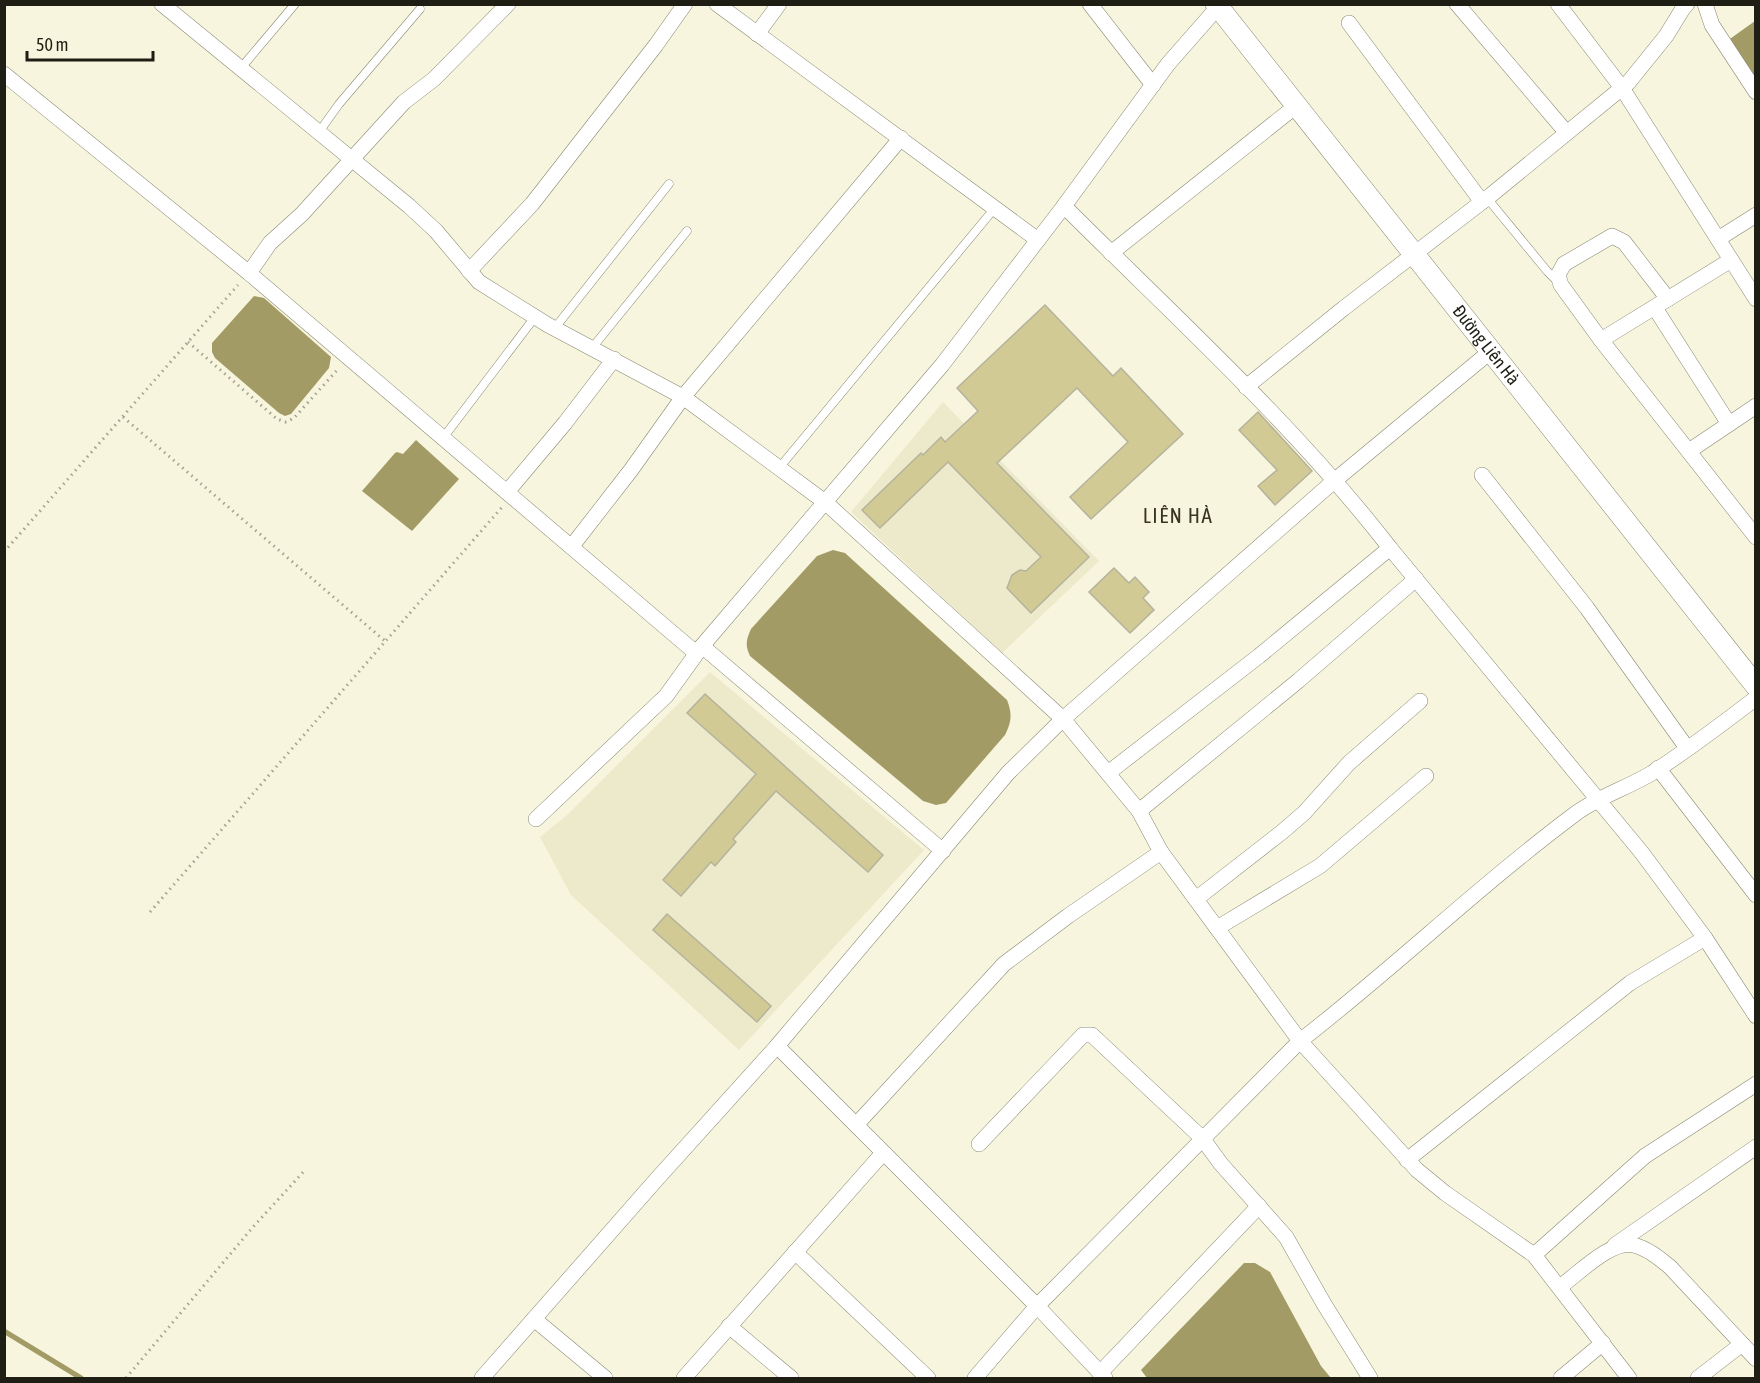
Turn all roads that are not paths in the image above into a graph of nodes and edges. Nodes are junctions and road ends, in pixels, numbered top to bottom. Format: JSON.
{"nodes":[{"id":1,"x":162,"y":4,"type":"edge"},
{"id":2,"x":296,"y":4,"type":"edge"},
{"id":3,"x":508,"y":4,"type":"edge"},
{"id":4,"x":685,"y":4,"type":"edge"},
{"id":5,"x":717,"y":4,"type":"edge"},
{"id":6,"x":778,"y":4,"type":"edge"},
{"id":7,"x":1090,"y":4,"type":"edge"},
{"id":8,"x":1457,"y":4,"type":"edge"},
{"id":9,"x":1558,"y":4,"type":"edge"},
{"id":10,"x":1687,"y":4,"type":"edge"},
{"id":11,"x":1705,"y":4,"type":"edge"},
{"id":12,"x":1217,"y":6,"type":"edge"},
{"id":13,"x":420,"y":9,"type":"dead end"},
{"id":14,"x":1349,"y":22,"type":"dead end"},
{"id":15,"x":757,"y":34,"type":"junction"},
{"id":16,"x":241,"y":68,"type":"junction"},
{"id":17,"x":4,"y":74,"type":"edge"},
{"id":18,"x":1153,"y":85,"type":"junction"},
{"id":19,"x":1622,"y":88,"type":"junction"},
{"id":20,"x":1755,"y":92,"type":"edge"},
{"id":21,"x":1296,"y":106,"type":"junction"},
{"id":22,"x":319,"y":132,"type":"junction"},
{"id":23,"x":1566,"y":132,"type":"junction"},
{"id":24,"x":901,"y":138,"type":"junction"},
{"id":25,"x":352,"y":159,"type":"junction"},
{"id":26,"x":669,"y":184,"type":"dead end"},
{"id":27,"x":1485,"y":200,"type":"junction"},
{"id":28,"x":1064,"y":206,"type":"junction"},
{"id":29,"x":994,"y":209,"type":"junction"},
{"id":30,"x":1755,"y":215,"type":"edge"},
{"id":31,"x":687,"y":231,"type":"dead end"},
{"id":32,"x":1718,"y":239,"type":"junction"},
{"id":33,"x":1038,"y":240,"type":"junction"},
{"id":34,"x":1111,"y":253,"type":"junction"},
{"id":35,"x":1414,"y":254,"type":"junction"},
{"id":36,"x":1731,"y":260,"type":"junction"},
{"id":37,"x":470,"y":271,"type":"junction"},
{"id":38,"x":249,"y":273,"type":"junction"},
{"id":39,"x":1561,"y":285,"type":"junction"},
{"id":40,"x":1755,"y":298,"type":"edge"},
{"id":41,"x":1661,"y":304,"type":"junction"},
{"id":42,"x":535,"y":317,"type":"junction"},
{"id":43,"x":554,"y":328,"type":"junction"},
{"id":44,"x":1601,"y":340,"type":"junction"},
{"id":45,"x":592,"y":348,"type":"junction"},
{"id":46,"x":1491,"y":351,"type":"junction"},
{"id":47,"x":614,"y":359,"type":"junction"},
{"id":48,"x":1246,"y":387,"type":"junction"},
{"id":49,"x":683,"y":397,"type":"junction"},
{"id":50,"x":1755,"y":406,"type":"edge"},
{"id":51,"x":1729,"y":424,"type":"junction"},
{"id":52,"x":443,"y":438,"type":"junction"},
{"id":53,"x":1689,"y":451,"type":"junction"},
{"id":54,"x":779,"y":468,"type":"junction"},
{"id":55,"x":1482,"y":475,"type":"dead end"},
{"id":56,"x":1334,"y":481,"type":"junction"},
{"id":57,"x":509,"y":494,"type":"junction"},
{"id":58,"x":825,"y":502,"type":"junction"},
{"id":59,"x":1755,"y":537,"type":"edge"},
{"id":60,"x":572,"y":546,"type":"junction"},
{"id":61,"x":1390,"y":548,"type":"junction"},
{"id":62,"x":1416,"y":579,"type":"junction"},
{"id":63,"x":699,"y":649,"type":"junction"},
{"id":64,"x":1755,"y":686,"type":"edge"},
{"id":65,"x":1755,"y":698,"type":"edge"},
{"id":66,"x":1420,"y":701,"type":"dead end"},
{"id":67,"x":1063,"y":718,"type":"junction"},
{"id":68,"x":1687,"y":748,"type":"junction"},
{"id":69,"x":1658,"y":768,"type":"junction"},
{"id":70,"x":1108,"y":773,"type":"junction"},
{"id":71,"x":1426,"y":776,"type":"dead end"},
{"id":72,"x":1599,"y":801,"type":"junction"},
{"id":73,"x":1139,"y":811,"type":"junction"},
{"id":74,"x":536,"y":819,"type":"dead end"},
{"id":75,"x":943,"y":850,"type":"junction"},
{"id":76,"x":1161,"y":852,"type":"junction"},
{"id":77,"x":1755,"y":895,"type":"edge"},
{"id":78,"x":1196,"y":899,"type":"junction"},
{"id":79,"x":1217,"y":928,"type":"junction"},
{"id":80,"x":1705,"y":938,"type":"junction"},
{"id":81,"x":1755,"y":1016,"type":"edge"},
{"id":82,"x":1300,"y":1041,"type":"junction"},
{"id":83,"x":777,"y":1046,"type":"junction"},
{"id":84,"x":1755,"y":1084,"type":"edge"},
{"id":85,"x":856,"y":1125,"type":"junction"},
{"id":86,"x":1202,"y":1138,"type":"junction"},
{"id":87,"x":979,"y":1144,"type":"dead end"},
{"id":88,"x":1755,"y":1147,"type":"edge"},
{"id":89,"x":883,"y":1153,"type":"junction"},
{"id":90,"x":1407,"y":1160,"type":"junction"},
{"id":91,"x":1259,"y":1206,"type":"junction"},
{"id":92,"x":1611,"y":1249,"type":"junction"},
{"id":93,"x":795,"y":1252,"type":"junction"},
{"id":94,"x":1534,"y":1255,"type":"junction"},
{"id":95,"x":1561,"y":1286,"type":"junction"},
{"id":96,"x":1036,"y":1306,"type":"junction"},
{"id":97,"x":534,"y":1320,"type":"junction"},
{"id":98,"x":729,"y":1326,"type":"junction"},
{"id":99,"x":1603,"y":1343,"type":"junction"},
{"id":100,"x":1742,"y":1344,"type":"junction"},
{"id":101,"x":1755,"y":1359,"type":"edge"},
{"id":102,"x":1103,"y":1376,"type":"edge"},
{"id":103,"x":482,"y":1378,"type":"edge"},
{"id":104,"x":605,"y":1378,"type":"edge"},
{"id":105,"x":684,"y":1378,"type":"edge"},
{"id":106,"x":791,"y":1378,"type":"edge"},
{"id":107,"x":928,"y":1378,"type":"edge"},
{"id":108,"x":975,"y":1378,"type":"edge"},
{"id":109,"x":1370,"y":1378,"type":"edge"},
{"id":110,"x":1562,"y":1378,"type":"edge"},
{"id":111,"x":1629,"y":1378,"type":"edge"},
{"id":112,"x":1698,"y":1378,"type":"edge"}],
"edges":[{"from":1,"to":16,"type":"street"},
{"from":2,"to":16,"type":"lane"},
{"from":3,"to":25,"type":"street"},
{"from":4,"to":37,"type":"street"},
{"from":5,"to":15,"type":"street"},
{"from":6,"to":15,"type":"street"},
{"from":7,"to":18,"type":"street"},
{"from":8,"to":23,"type":"street"},
{"from":9,"to":19,"type":"street"},
{"from":10,"to":19,"type":"street"},
{"from":11,"to":20,"type":"street"},
{"from":12,"to":18,"type":"street"},
{"from":12,"to":21,"type":"main road","name":"Đường Liên Hà"},
{"from":13,"to":22,"type":"lane"},
{"from":14,"to":27,"type":"street"},
{"from":15,"to":24,"type":"street"},
{"from":16,"to":22,"type":"street"},
{"from":17,"to":38,"type":"street"},
{"from":18,"to":28,"type":"street"},
{"from":19,"to":23,"type":"street"},
{"from":19,"to":32,"type":"street"},
{"from":21,"to":34,"type":"street"},
{"from":21,"to":35,"type":"main road","name":"Đường Liên Hà"},
{"from":22,"to":25,"type":"street"},
{"from":23,"to":27,"type":"street"},
{"from":24,"to":29,"type":"street"},
{"from":24,"to":49,"type":"street"},
{"from":25,"to":37,"type":"street"},
{"from":25,"to":38,"type":"street"},
{"from":26,"to":43,"type":"lane"},
{"from":27,"to":35,"type":"street"},
{"from":27,"to":39,"type":"lane"},
{"from":28,"to":33,"type":"street"},
{"from":28,"to":34,"type":"street"},
{"from":29,"to":33,"type":"street"},
{"from":29,"to":54,"type":"lane"},
{"from":30,"to":32,"type":"street"},
{"from":31,"to":45,"type":"lane"},
{"from":32,"to":36,"type":"street"},
{"from":33,"to":58,"type":"street"},
{"from":34,"to":48,"type":"street"},
{"from":35,"to":46,"type":"main road","name":"Đường Liên Hà"},
{"from":35,"to":48,"type":"street"},
{"from":36,"to":40,"type":"street"},
{"from":36,"to":41,"type":"street"},
{"from":37,"to":42,"type":"street"},
{"from":38,"to":52,"type":"street"},
{"from":39,"to":41,"type":"street"},
{"from":39,"to":44,"type":"street"},
{"from":41,"to":44,"type":"street"},
{"from":41,"to":51,"type":"street"},
{"from":42,"to":43,"type":"street"},
{"from":42,"to":52,"type":"lane"},
{"from":43,"to":45,"type":"street"},
{"from":44,"to":53,"type":"street"},
{"from":45,"to":47,"type":"street"},
{"from":46,"to":56,"type":"street"},
{"from":46,"to":64,"type":"main road","name":"Đường Liên Hà"},
{"from":47,"to":49,"type":"street"},
{"from":47,"to":57,"type":"street"},
{"from":48,"to":56,"type":"street"},
{"from":49,"to":54,"type":"street"},
{"from":49,"to":60,"type":"street"},
{"from":50,"to":51,"type":"street"},
{"from":51,"to":53,"type":"street"},
{"from":52,"to":57,"type":"street"},
{"from":53,"to":59,"type":"street"},
{"from":54,"to":58,"type":"street"},
{"from":55,"to":68,"type":"street"},
{"from":56,"to":61,"type":"street"},
{"from":56,"to":67,"type":"street"},
{"from":57,"to":60,"type":"street"},
{"from":58,"to":63,"type":"street"},
{"from":58,"to":67,"type":"street"},
{"from":60,"to":63,"type":"street"},
{"from":61,"to":62,"type":"street"},
{"from":61,"to":70,"type":"street"},
{"from":62,"to":72,"type":"street"},
{"from":62,"to":73,"type":"street"},
{"from":63,"to":74,"type":"street"},
{"from":63,"to":75,"type":"street"},
{"from":65,"to":68,"type":"street"},
{"from":66,"to":78,"type":"street"},
{"from":67,"to":70,"type":"street"},
{"from":67,"to":75,"type":"street"},
{"from":68,"to":69,"type":"street"},
{"from":69,"to":72,"type":"street"},
{"from":69,"to":77,"type":"street"},
{"from":70,"to":73,"type":"street"},
{"from":71,"to":79,"type":"street"},
{"from":72,"to":80,"type":"street"},
{"from":72,"to":82,"type":"street"},
{"from":73,"to":76,"type":"street"},
{"from":75,"to":83,"type":"street"},
{"from":76,"to":78,"type":"street"},
{"from":76,"to":85,"type":"street"},
{"from":78,"to":79,"type":"street"},
{"from":79,"to":82,"type":"street"},
{"from":80,"to":81,"type":"street"},
{"from":80,"to":90,"type":"street"},
{"from":82,"to":86,"type":"street"},
{"from":82,"to":90,"type":"street"},
{"from":83,"to":85,"type":"street"},
{"from":83,"to":97,"type":"street"},
{"from":84,"to":94,"type":"street"},
{"from":85,"to":89,"type":"street"},
{"from":86,"to":87,"type":"street"},
{"from":86,"to":91,"type":"street"},
{"from":86,"to":96,"type":"street"},
{"from":88,"to":92,"type":"street"},
{"from":89,"to":93,"type":"street"},
{"from":89,"to":96,"type":"street"},
{"from":90,"to":94,"type":"street"},
{"from":91,"to":102,"type":"street"},
{"from":91,"to":109,"type":"street"},
{"from":92,"to":95,"type":"street"},
{"from":92,"to":100,"type":"street"},
{"from":93,"to":98,"type":"street"},
{"from":93,"to":107,"type":"street"},
{"from":94,"to":95,"type":"street"},
{"from":95,"to":99,"type":"street"},
{"from":96,"to":102,"type":"street"},
{"from":96,"to":108,"type":"street"},
{"from":97,"to":103,"type":"street"},
{"from":97,"to":104,"type":"street"},
{"from":98,"to":105,"type":"street"},
{"from":98,"to":106,"type":"street"},
{"from":99,"to":110,"type":"street"},
{"from":99,"to":111,"type":"street"},
{"from":100,"to":101,"type":"street"},
{"from":100,"to":112,"type":"street"}]}
